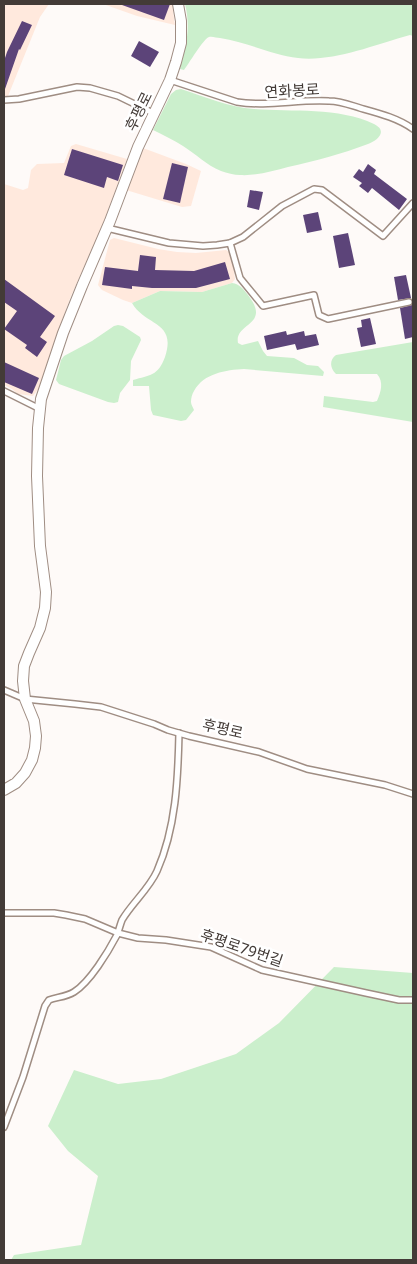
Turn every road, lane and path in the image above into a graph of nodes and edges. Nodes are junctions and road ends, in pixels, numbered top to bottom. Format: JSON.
{"nodes":[{"id":1,"x":178,"y":4,"type":"edge"},
{"id":2,"x":170,"y":80,"type":"junction"},
{"id":3,"x":4,"y":100,"type":"edge"},
{"id":4,"x":153,"y":112,"type":"junction"},
{"id":5,"x":413,"y":129,"type":"edge"},
{"id":6,"x":413,"y":203,"type":"edge"},
{"id":7,"x":107,"y":228,"type":"junction"},
{"id":8,"x":230,"y":243,"type":"junction"},
{"id":9,"x":408,"y":302,"type":"dead end"},
{"id":10,"x":4,"y":390,"type":"edge"},
{"id":11,"x":40,"y":409,"type":"junction"},
{"id":12,"x":4,"y":690,"type":"edge"},
{"id":13,"x":25,"y":699,"type":"junction"},
{"id":14,"x":179,"y":733,"type":"junction"},
{"id":15,"x":4,"y":790,"type":"edge"},
{"id":16,"x":413,"y":794,"type":"edge"},
{"id":17,"x":4,"y":913,"type":"edge"},
{"id":18,"x":118,"y":933,"type":"junction"},
{"id":19,"x":413,"y":1000,"type":"edge"},
{"id":20,"x":4,"y":1127,"type":"edge"}],
"edges":[{"from":1,"to":2,"type":"street","name":"후평로"},
{"from":2,"to":4,"type":"street","name":"후평로"},
{"from":2,"to":5,"type":"lane","name":"연화봉로"},
{"from":3,"to":4,"type":"lane"},
{"from":4,"to":7,"type":"street","name":"후평로"},
{"from":6,"to":8,"type":"lane"},
{"from":7,"to":8,"type":"lane"},
{"from":7,"to":11,"type":"street","name":"후평로"},
{"from":8,"to":9,"type":"lane"},
{"from":10,"to":11,"type":"lane"},
{"from":11,"to":13,"type":"street","name":"후평로"},
{"from":12,"to":13,"type":"lane","name":"후평로"},
{"from":13,"to":14,"type":"lane","name":"후평로"},
{"from":13,"to":15,"type":"street","name":"후평로"},
{"from":14,"to":16,"type":"lane","name":"후평로"},
{"from":14,"to":18,"type":"lane"},
{"from":17,"to":18,"type":"lane","name":"후평로79번길"},
{"from":18,"to":19,"type":"lane","name":"후평로79번길"},
{"from":18,"to":20,"type":"lane"}]}
